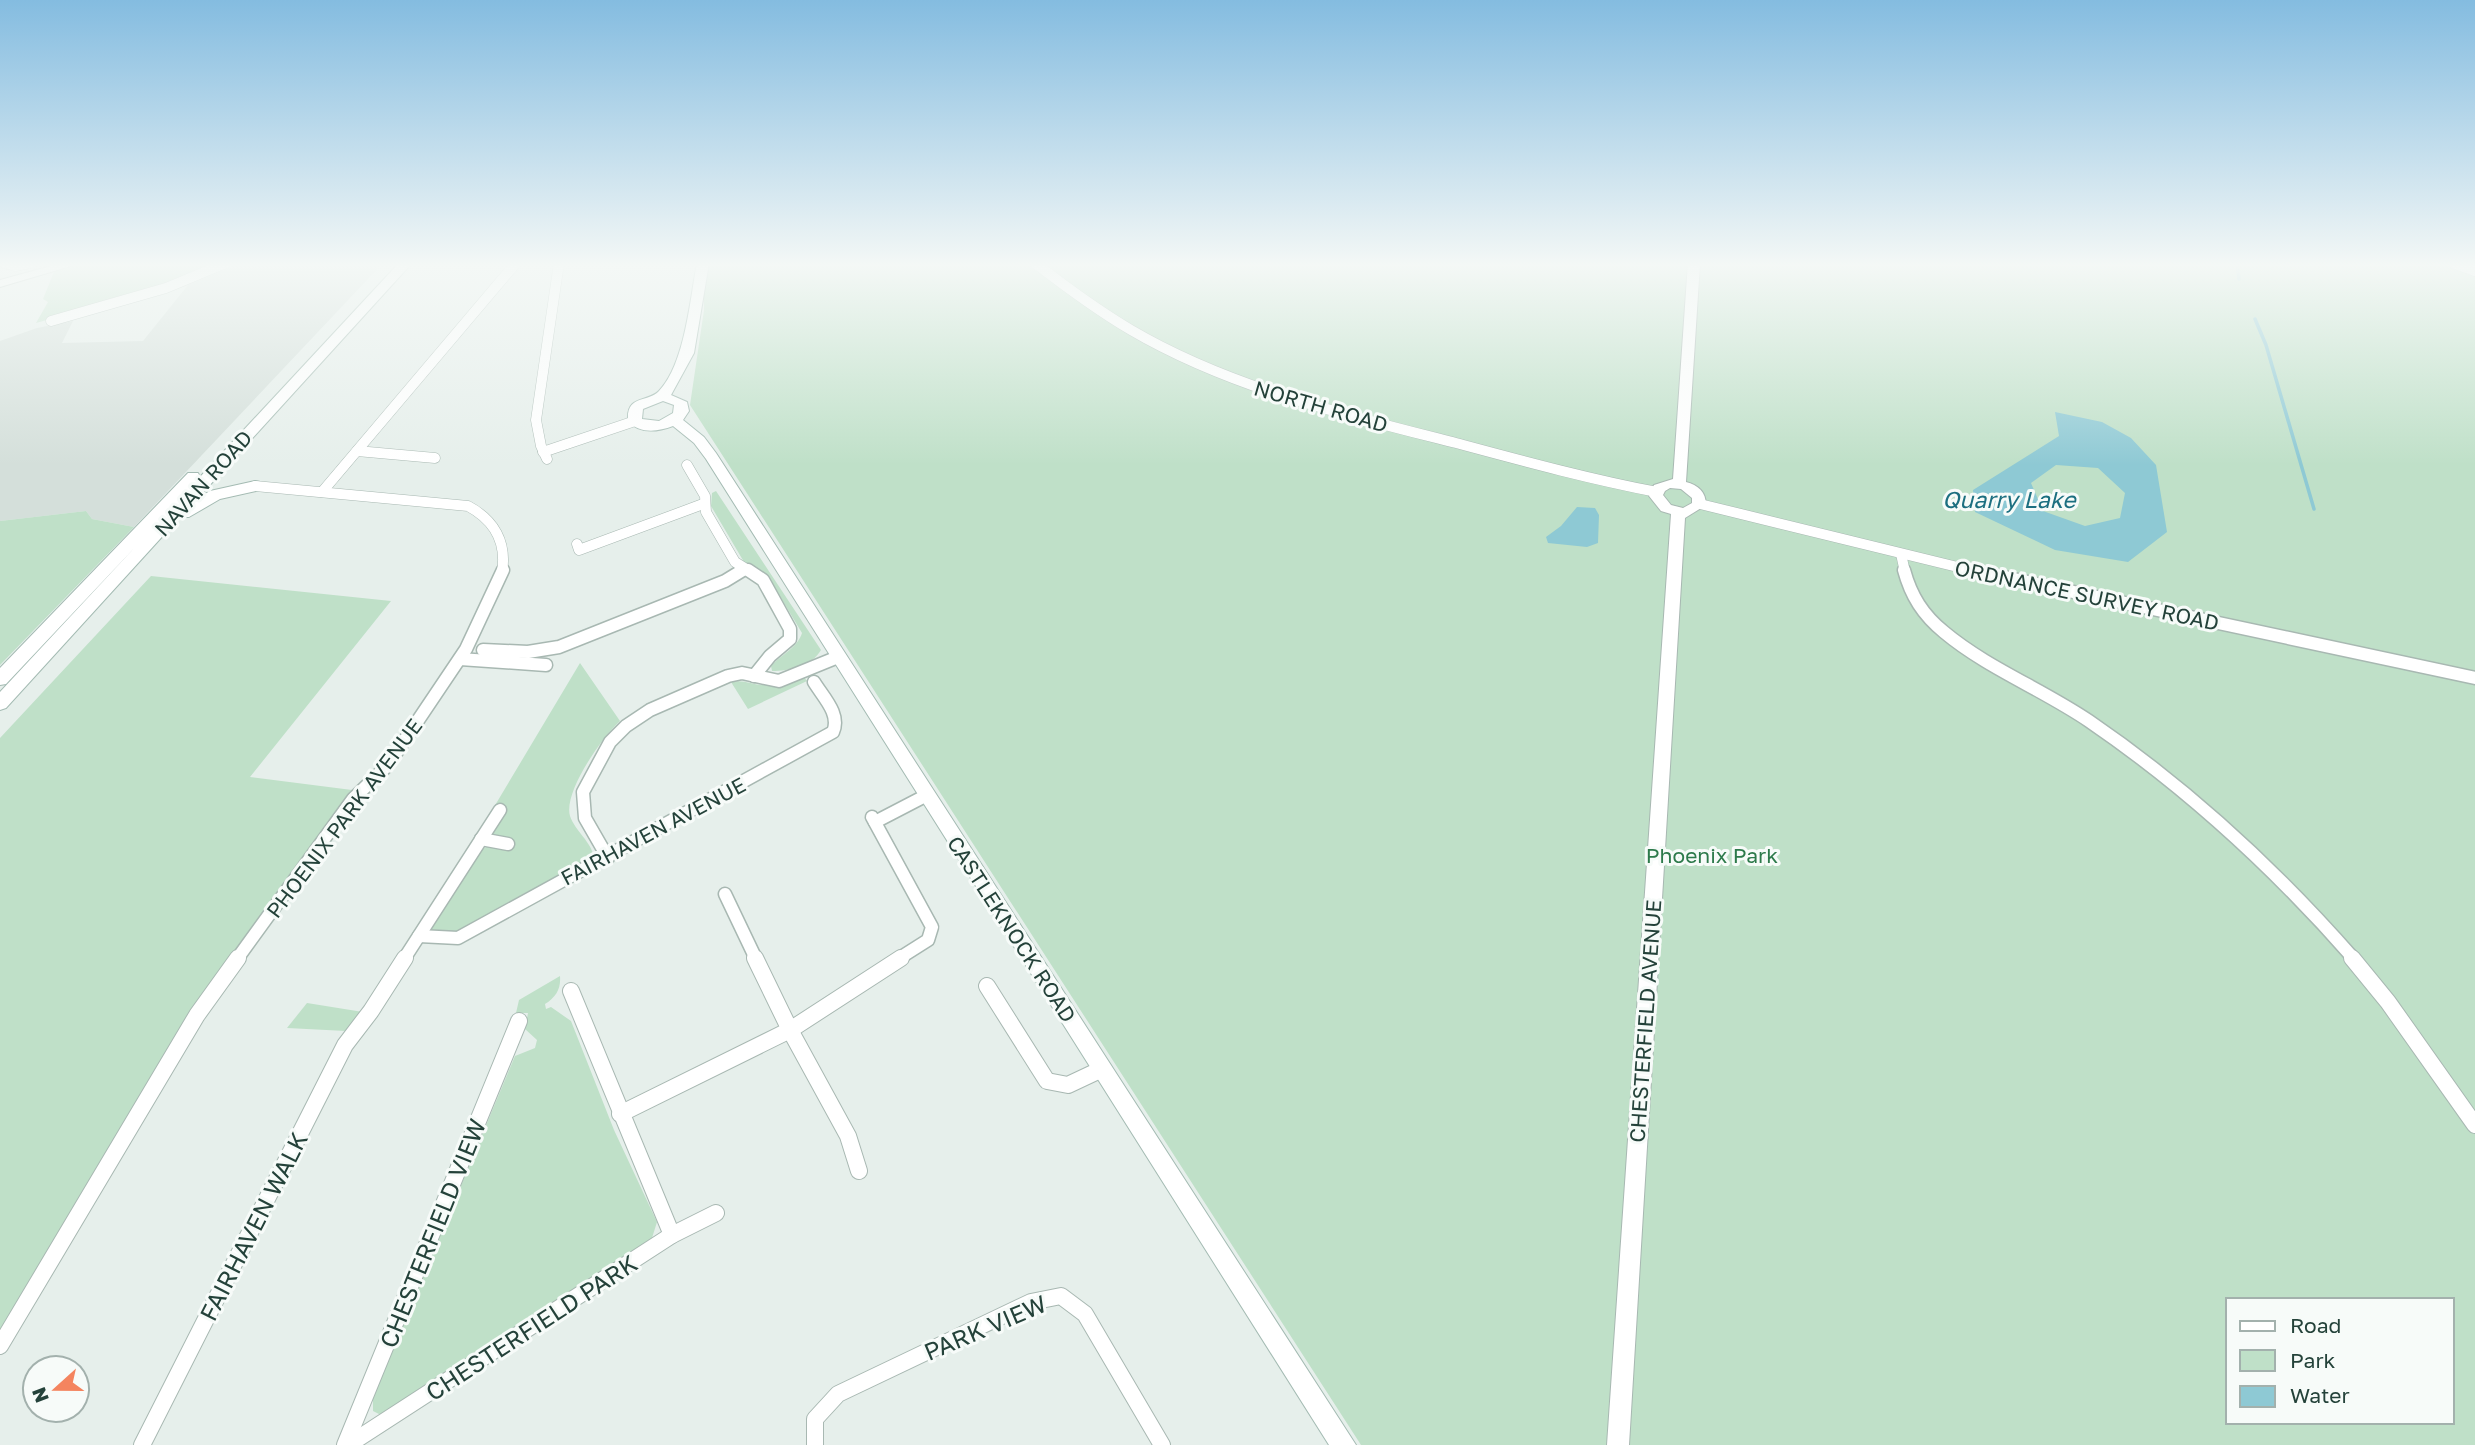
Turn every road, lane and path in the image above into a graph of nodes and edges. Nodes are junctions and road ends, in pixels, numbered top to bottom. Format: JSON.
{"nodes":[{"id":1,"x":331,"y":330,"type":"edge"},
{"id":2,"x":343,"y":330,"type":"edge"},
{"id":3,"x":459,"y":330,"type":"edge"},
{"id":4,"x":549,"y":330,"type":"edge"},
{"id":5,"x":691,"y":330,"type":"edge"},
{"id":6,"x":1134,"y":330,"type":"edge"},
{"id":7,"x":1689,"y":330,"type":"edge"},
{"id":8,"x":663,"y":397,"type":"junction"},
{"id":9,"x":674,"y":420,"type":"junction"},
{"id":10,"x":635,"y":421,"type":"junction"},
{"id":11,"x":357,"y":451,"type":"junction"},
{"id":12,"x":226,"y":456,"type":"junction"},
{"id":13,"x":435,"y":457,"type":"dead end"},
{"id":14,"x":687,"y":465,"type":"dead end"},
{"id":15,"x":1679,"y":484,"type":"junction"},
{"id":16,"x":255,"y":486,"type":"junction"},
{"id":17,"x":1632,"y":488,"type":"joint"},
{"id":18,"x":322,"y":492,"type":"junction"},
{"id":19,"x":1657,"y":492,"type":"junction"},
{"id":20,"x":1700,"y":503,"type":"junction"},
{"id":21,"x":703,"y":504,"type":"junction"},
{"id":22,"x":1678,"y":512,"type":"junction"},
{"id":23,"x":577,"y":544,"type":"dead end"},
{"id":24,"x":145,"y":547,"type":"junction"},
{"id":25,"x":1901,"y":554,"type":"junction"},
{"id":26,"x":745,"y":569,"type":"junction"},
{"id":27,"x":483,"y":650,"type":"dead end"},
{"id":28,"x":838,"y":657,"type":"junction"},
{"id":29,"x":460,"y":659,"type":"junction"},
{"id":30,"x":546,"y":665,"type":"dead end"},
{"id":31,"x":754,"y":676,"type":"junction"},
{"id":32,"x":2475,"y":678,"type":"edge"},
{"id":33,"x":0,"y":680,"type":"edge"},
{"id":34,"x":814,"y":682,"type":"dead end"},
{"id":35,"x":0,"y":703,"type":"edge"},
{"id":36,"x":927,"y":795,"type":"junction"},
{"id":37,"x":500,"y":810,"type":"dead end"},
{"id":38,"x":481,"y":839,"type":"junction"},
{"id":39,"x":508,"y":844,"type":"dead end"},
{"id":40,"x":608,"y":858,"type":"junction"},
{"id":41,"x":725,"y":894,"type":"dead end"},
{"id":42,"x":419,"y":936,"type":"junction"},
{"id":43,"x":987,"y":986,"type":"dead end"},
{"id":44,"x":571,"y":991,"type":"dead end"},
{"id":45,"x":519,"y":1021,"type":"dead end"},
{"id":46,"x":790,"y":1030,"type":"junction"},
{"id":47,"x":1102,"y":1069,"type":"junction"},
{"id":48,"x":620,"y":1114,"type":"junction"},
{"id":49,"x":2475,"y":1125,"type":"edge"},
{"id":50,"x":859,"y":1171,"type":"dead end"},
{"id":51,"x":716,"y":1213,"type":"dead end"},
{"id":52,"x":672,"y":1235,"type":"junction"},
{"id":53,"x":0,"y":1346,"type":"edge"},
{"id":54,"x":1341,"y":1444,"type":"edge"},
{"id":55,"x":142,"y":1445,"type":"edge"},
{"id":56,"x":347,"y":1445,"type":"edge"},
{"id":57,"x":815,"y":1445,"type":"edge"},
{"id":58,"x":1162,"y":1445,"type":"edge"},
{"id":59,"x":1618,"y":1445,"type":"edge"}],
"edges":[{"from":1,"to":33,"type":"main road","name":"NAVAN ROAD"},
{"from":2,"to":12,"type":"main road","name":"NAVAN ROAD"},
{"from":3,"to":11,"type":"street"},
{"from":4,"to":10,"type":"street"},
{"from":5,"to":8,"type":"main road"},
{"from":6,"to":17,"type":"street","name":"NORTH ROAD"},
{"from":7,"to":15,"type":"street"},
{"from":8,"to":9,"type":"main road"},
{"from":8,"to":10,"type":"main road"},
{"from":9,"to":10,"type":"main road"},
{"from":9,"to":28,"type":"main road","name":"CASTLEKNOCK ROAD"},
{"from":11,"to":13,"type":"street"},
{"from":11,"to":18,"type":"street"},
{"from":12,"to":16,"type":"main road"},
{"from":12,"to":24,"type":"main road","name":"NAVAN ROAD"},
{"from":14,"to":21,"type":"street"},
{"from":15,"to":19,"type":"street"},
{"from":15,"to":20,"type":"street"},
{"from":16,"to":18,"type":"street","name":"PHOENIX PARK AVENUE"},
{"from":16,"to":24,"type":"main road"},
{"from":17,"to":19,"type":"street"},
{"from":18,"to":29,"type":"street","name":"PHOENIX PARK AVENUE"},
{"from":19,"to":22,"type":"street"},
{"from":20,"to":22,"type":"street"},
{"from":20,"to":25,"type":"street","name":"ORDNANCE SURVEY ROAD"},
{"from":21,"to":23,"type":"street"},
{"from":21,"to":26,"type":"street"},
{"from":22,"to":59,"type":"street","name":"CHESTERFIELD AVENUE"},
{"from":24,"to":35,"type":"main road","name":"NAVAN ROAD"},
{"from":25,"to":32,"type":"street","name":"ORDNANCE SURVEY ROAD"},
{"from":25,"to":49,"type":"street"},
{"from":26,"to":27,"type":"street"},
{"from":26,"to":31,"type":"street"},
{"from":28,"to":31,"type":"street"},
{"from":28,"to":36,"type":"main road","name":"CASTLEKNOCK ROAD"},
{"from":29,"to":30,"type":"street"},
{"from":29,"to":53,"type":"street","name":"PHOENIX PARK AVENUE"},
{"from":31,"to":40,"type":"street"},
{"from":34,"to":40,"type":"street","name":"FAIRHAVEN AVENUE"},
{"from":36,"to":46,"type":"street"},
{"from":36,"to":47,"type":"main road","name":"CASTLEKNOCK ROAD"},
{"from":37,"to":38,"type":"street"},
{"from":38,"to":39,"type":"street"},
{"from":38,"to":42,"type":"street"},
{"from":40,"to":42,"type":"street","name":"FAIRHAVEN AVENUE"},
{"from":41,"to":46,"type":"street"},
{"from":42,"to":55,"type":"street","name":"FAIRHAVEN WALK"},
{"from":43,"to":47,"type":"street"},
{"from":44,"to":48,"type":"street"},
{"from":45,"to":56,"type":"street","name":"CHESTERFIELD VIEW"},
{"from":46,"to":48,"type":"street"},
{"from":46,"to":50,"type":"street"},
{"from":47,"to":54,"type":"main road","name":"CASTLEKNOCK ROAD"},
{"from":48,"to":52,"type":"street"},
{"from":51,"to":52,"type":"street","name":"CHESTERFIELD PARK"},
{"from":52,"to":56,"type":"street","name":"CHESTERFIELD PARK"},
{"from":57,"to":58,"type":"street","name":"PARK VIEW"}]}
